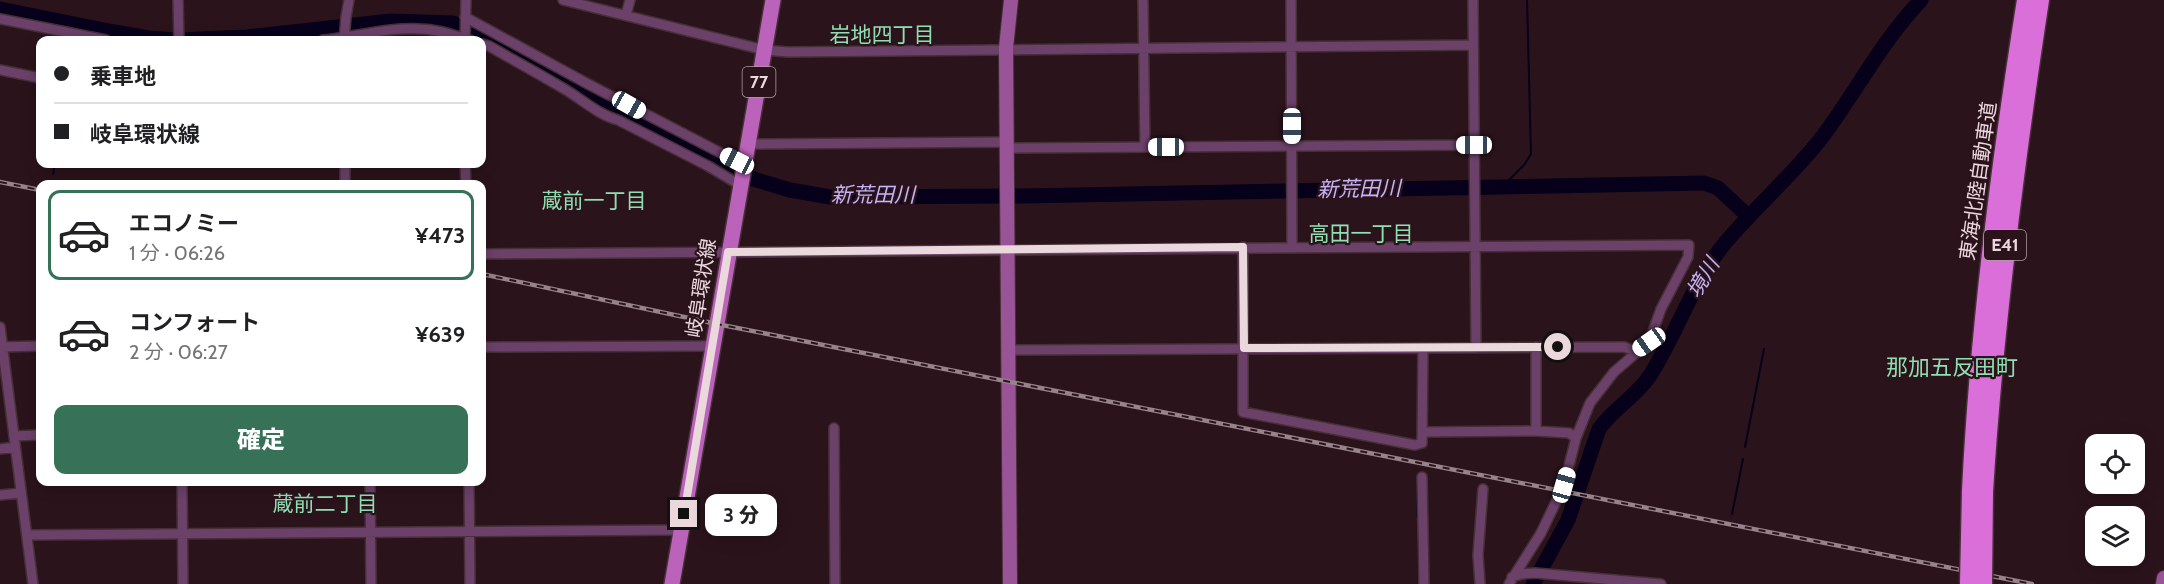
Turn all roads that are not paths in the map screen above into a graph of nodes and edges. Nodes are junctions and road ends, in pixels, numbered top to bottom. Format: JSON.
{"nodes":[{"id":1,"x":178,"y":0,"type":"edge"},
{"id":2,"x":349,"y":0,"type":"edge"},
{"id":3,"x":466,"y":0,"type":"edge"},
{"id":4,"x":563,"y":0,"type":"edge"},
{"id":5,"x":630,"y":0,"type":"edge"},
{"id":6,"x":773,"y":0,"type":"edge"},
{"id":7,"x":1011,"y":0,"type":"edge"},
{"id":8,"x":1143,"y":0,"type":"edge"},
{"id":9,"x":1291,"y":0,"type":"edge"},
{"id":10,"x":1473,"y":0,"type":"edge"},
{"id":11,"x":2026,"y":0,"type":"edge"},
{"id":12,"x":2040,"y":0,"type":"edge"},
{"id":13,"x":626,"y":15,"type":"junction"},
{"id":14,"x":0,"y":19,"type":"edge"},
{"id":15,"x":465,"y":19,"type":"junction"},
{"id":16,"x":86,"y":36,"type":"edge"},
{"id":17,"x":179,"y":36,"type":"edge"},
{"id":18,"x":344,"y":36,"type":"edge"},
{"id":19,"x":355,"y":36,"type":"edge"},
{"id":20,"x":457,"y":36,"type":"edge"},
{"id":21,"x":466,"y":36,"type":"edge"},
{"id":22,"x":486,"y":45,"type":"edge"},
{"id":23,"x":1473,"y":45,"type":"junction"},
{"id":24,"x":1291,"y":46,"type":"junction"},
{"id":25,"x":1006,"y":48,"type":"junction"},
{"id":26,"x":1144,"y":48,"type":"junction"},
{"id":27,"x":764,"y":50,"type":"junction"},
{"id":28,"x":0,"y":70,"type":"edge"},
{"id":29,"x":36,"y":77,"type":"edge"},
{"id":30,"x":748,"y":144,"type":"junction"},
{"id":31,"x":1007,"y":145,"type":"junction"},
{"id":32,"x":1474,"y":145,"type":"junction"},
{"id":33,"x":1145,"y":147,"type":"junction"},
{"id":34,"x":1292,"y":147,"type":"junction"},
{"id":35,"x":744,"y":165,"type":"junction"},
{"id":36,"x":740,"y":186,"type":"junction"},
{"id":37,"x":1475,"y":246,"type":"junction"},
{"id":38,"x":1243,"y":247,"type":"junction"},
{"id":39,"x":1292,"y":247,"type":"junction"},
{"id":40,"x":1007,"y":249,"type":"junction"},
{"id":41,"x":728,"y":252,"type":"junction"},
{"id":42,"x":486,"y":254,"type":"edge"},
{"id":43,"x":0,"y":327,"type":"edge"},
{"id":44,"x":36,"y":346,"type":"edge"},
{"id":45,"x":713,"y":346,"type":"junction"},
{"id":46,"x":1,"y":347,"type":"edge"},
{"id":47,"x":486,"y":347,"type":"edge"},
{"id":48,"x":1536,"y":347,"type":"junction"},
{"id":49,"x":1244,"y":348,"type":"junction"},
{"id":50,"x":1423,"y":348,"type":"junction"},
{"id":51,"x":1476,"y":348,"type":"junction"},
{"id":52,"x":1008,"y":350,"type":"junction"},
{"id":53,"x":1636,"y":351,"type":"junction"},
{"id":54,"x":834,"y":428,"type":"dead end"},
{"id":55,"x":1536,"y":431,"type":"junction"},
{"id":56,"x":1423,"y":432,"type":"junction"},
{"id":57,"x":36,"y":435,"type":"edge"},
{"id":58,"x":14,"y":436,"type":"junction"},
{"id":59,"x":1576,"y":438,"type":"junction"},
{"id":60,"x":15,"y":447,"type":"junction"},
{"id":61,"x":0,"y":449,"type":"edge"},
{"id":62,"x":1422,"y":477,"type":"dead end"},
{"id":63,"x":182,"y":486,"type":"edge"},
{"id":64,"x":370,"y":486,"type":"edge"},
{"id":65,"x":469,"y":486,"type":"edge"},
{"id":66,"x":1483,"y":489,"type":"dead end"},
{"id":67,"x":1977,"y":492,"type":"junction"},
{"id":68,"x":21,"y":493,"type":"junction"},
{"id":69,"x":0,"y":495,"type":"edge"},
{"id":70,"x":681,"y":530,"type":"junction"},
{"id":71,"x":370,"y":532,"type":"junction"},
{"id":72,"x":469,"y":532,"type":"junction"},
{"id":73,"x":182,"y":533,"type":"junction"},
{"id":74,"x":27,"y":535,"type":"junction"},
{"id":75,"x":1515,"y":578,"type":"edge"},
{"id":76,"x":2164,"y":578,"type":"edge"},
{"id":77,"x":33,"y":584,"type":"edge"},
{"id":78,"x":183,"y":584,"type":"edge"},
{"id":79,"x":371,"y":584,"type":"edge"},
{"id":80,"x":470,"y":584,"type":"edge"},
{"id":81,"x":672,"y":584,"type":"edge"},
{"id":82,"x":835,"y":584,"type":"edge"},
{"id":83,"x":1010,"y":584,"type":"edge"},
{"id":84,"x":1424,"y":584,"type":"edge"},
{"id":85,"x":1480,"y":584,"type":"edge"},
{"id":86,"x":1504,"y":584,"type":"edge"},
{"id":87,"x":1661,"y":584,"type":"edge"},
{"id":88,"x":1969,"y":584,"type":"edge"},
{"id":89,"x":1983,"y":584,"type":"edge"},
{"id":90,"x":2163,"y":584,"type":"edge"}],
"edges":[{"from":1,"to":17,"type":"street"},
{"from":2,"to":18,"type":"street"},
{"from":3,"to":15,"type":"street"},
{"from":4,"to":13,"type":"street"},
{"from":5,"to":13,"type":"street"},
{"from":6,"to":27,"type":"main road","name":"岐阜環状線","number":"77"},
{"from":7,"to":25,"type":"street"},
{"from":8,"to":26,"type":"street"},
{"from":9,"to":24,"type":"street"},
{"from":10,"to":23,"type":"street"},
{"from":11,"to":67,"type":"highway","name":"東海北陸自動車道","number":"E41"},
{"from":12,"to":67,"type":"highway","name":"東海北陸自動車道","number":"E41"},
{"from":13,"to":27,"type":"street"},
{"from":14,"to":16,"type":"street"},
{"from":15,"to":21,"type":"street"},
{"from":15,"to":35,"type":"street"},
{"from":19,"to":20,"type":"street"},
{"from":22,"to":36,"type":"street"},
{"from":23,"to":24,"type":"street"},
{"from":23,"to":32,"type":"street"},
{"from":24,"to":26,"type":"street"},
{"from":24,"to":34,"type":"street"},
{"from":25,"to":26,"type":"street"},
{"from":25,"to":27,"type":"street"},
{"from":25,"to":31,"type":"street"},
{"from":26,"to":33,"type":"street"},
{"from":27,"to":30,"type":"main road","name":"岐阜環状線","number":"77"},
{"from":28,"to":29,"type":"street"},
{"from":30,"to":31,"type":"street"},
{"from":30,"to":35,"type":"main road","name":"岐阜環状線","number":"77"},
{"from":31,"to":33,"type":"street"},
{"from":31,"to":40,"type":"street"},
{"from":32,"to":34,"type":"street"},
{"from":32,"to":37,"type":"street"},
{"from":33,"to":34,"type":"street"},
{"from":34,"to":39,"type":"street"},
{"from":35,"to":36,"type":"main road","name":"岐阜環状線","number":"77"},
{"from":36,"to":41,"type":"main road","name":"岐阜環状線","number":"77"},
{"from":37,"to":39,"type":"street"},
{"from":37,"to":51,"type":"street"},
{"from":37,"to":53,"type":"street"},
{"from":38,"to":39,"type":"street"},
{"from":38,"to":40,"type":"street"},
{"from":38,"to":49,"type":"street"},
{"from":40,"to":41,"type":"street"},
{"from":40,"to":52,"type":"street"},
{"from":41,"to":42,"type":"street"},
{"from":41,"to":45,"type":"main road","name":"岐阜環状線","number":"77"},
{"from":43,"to":46,"type":"street"},
{"from":44,"to":46,"type":"street"},
{"from":45,"to":47,"type":"street"},
{"from":45,"to":70,"type":"main road","name":"岐阜環状線","number":"77"},
{"from":46,"to":58,"type":"street"},
{"from":48,"to":51,"type":"street"},
{"from":48,"to":53,"type":"street"},
{"from":48,"to":55,"type":"street"},
{"from":49,"to":50,"type":"street"},
{"from":49,"to":52,"type":"street"},
{"from":49,"to":56,"type":"street"},
{"from":50,"to":51,"type":"street"},
{"from":50,"to":56,"type":"street"},
{"from":52,"to":83,"type":"street"},
{"from":53,"to":59,"type":"street"},
{"from":54,"to":82,"type":"street"},
{"from":55,"to":56,"type":"street"},
{"from":55,"to":59,"type":"street"},
{"from":57,"to":58,"type":"street"},
{"from":58,"to":60,"type":"street"},
{"from":59,"to":75,"type":"street"},
{"from":60,"to":61,"type":"street"},
{"from":60,"to":68,"type":"street"},
{"from":62,"to":84,"type":"street"},
{"from":63,"to":73,"type":"street"},
{"from":64,"to":71,"type":"street"},
{"from":65,"to":72,"type":"street"},
{"from":66,"to":85,"type":"street"},
{"from":67,"to":88,"type":"highway","name":"東海北陸自動車道","number":"E41","bridge":true},
{"from":67,"to":89,"type":"highway","name":"東海北陸自動車道","number":"E41","bridge":true},
{"from":68,"to":69,"type":"street"},
{"from":68,"to":74,"type":"street"},
{"from":70,"to":72,"type":"street"},
{"from":70,"to":81,"type":"main road","name":"岐阜環状線","number":"77"},
{"from":71,"to":72,"type":"street"},
{"from":71,"to":73,"type":"street"},
{"from":71,"to":79,"type":"street"},
{"from":72,"to":80,"type":"street"},
{"from":73,"to":74,"type":"street"},
{"from":73,"to":78,"type":"street"},
{"from":74,"to":77,"type":"street"},
{"from":75,"to":86,"type":"street"},
{"from":75,"to":87,"type":"street"},
{"from":76,"to":90,"type":"street"}]}
